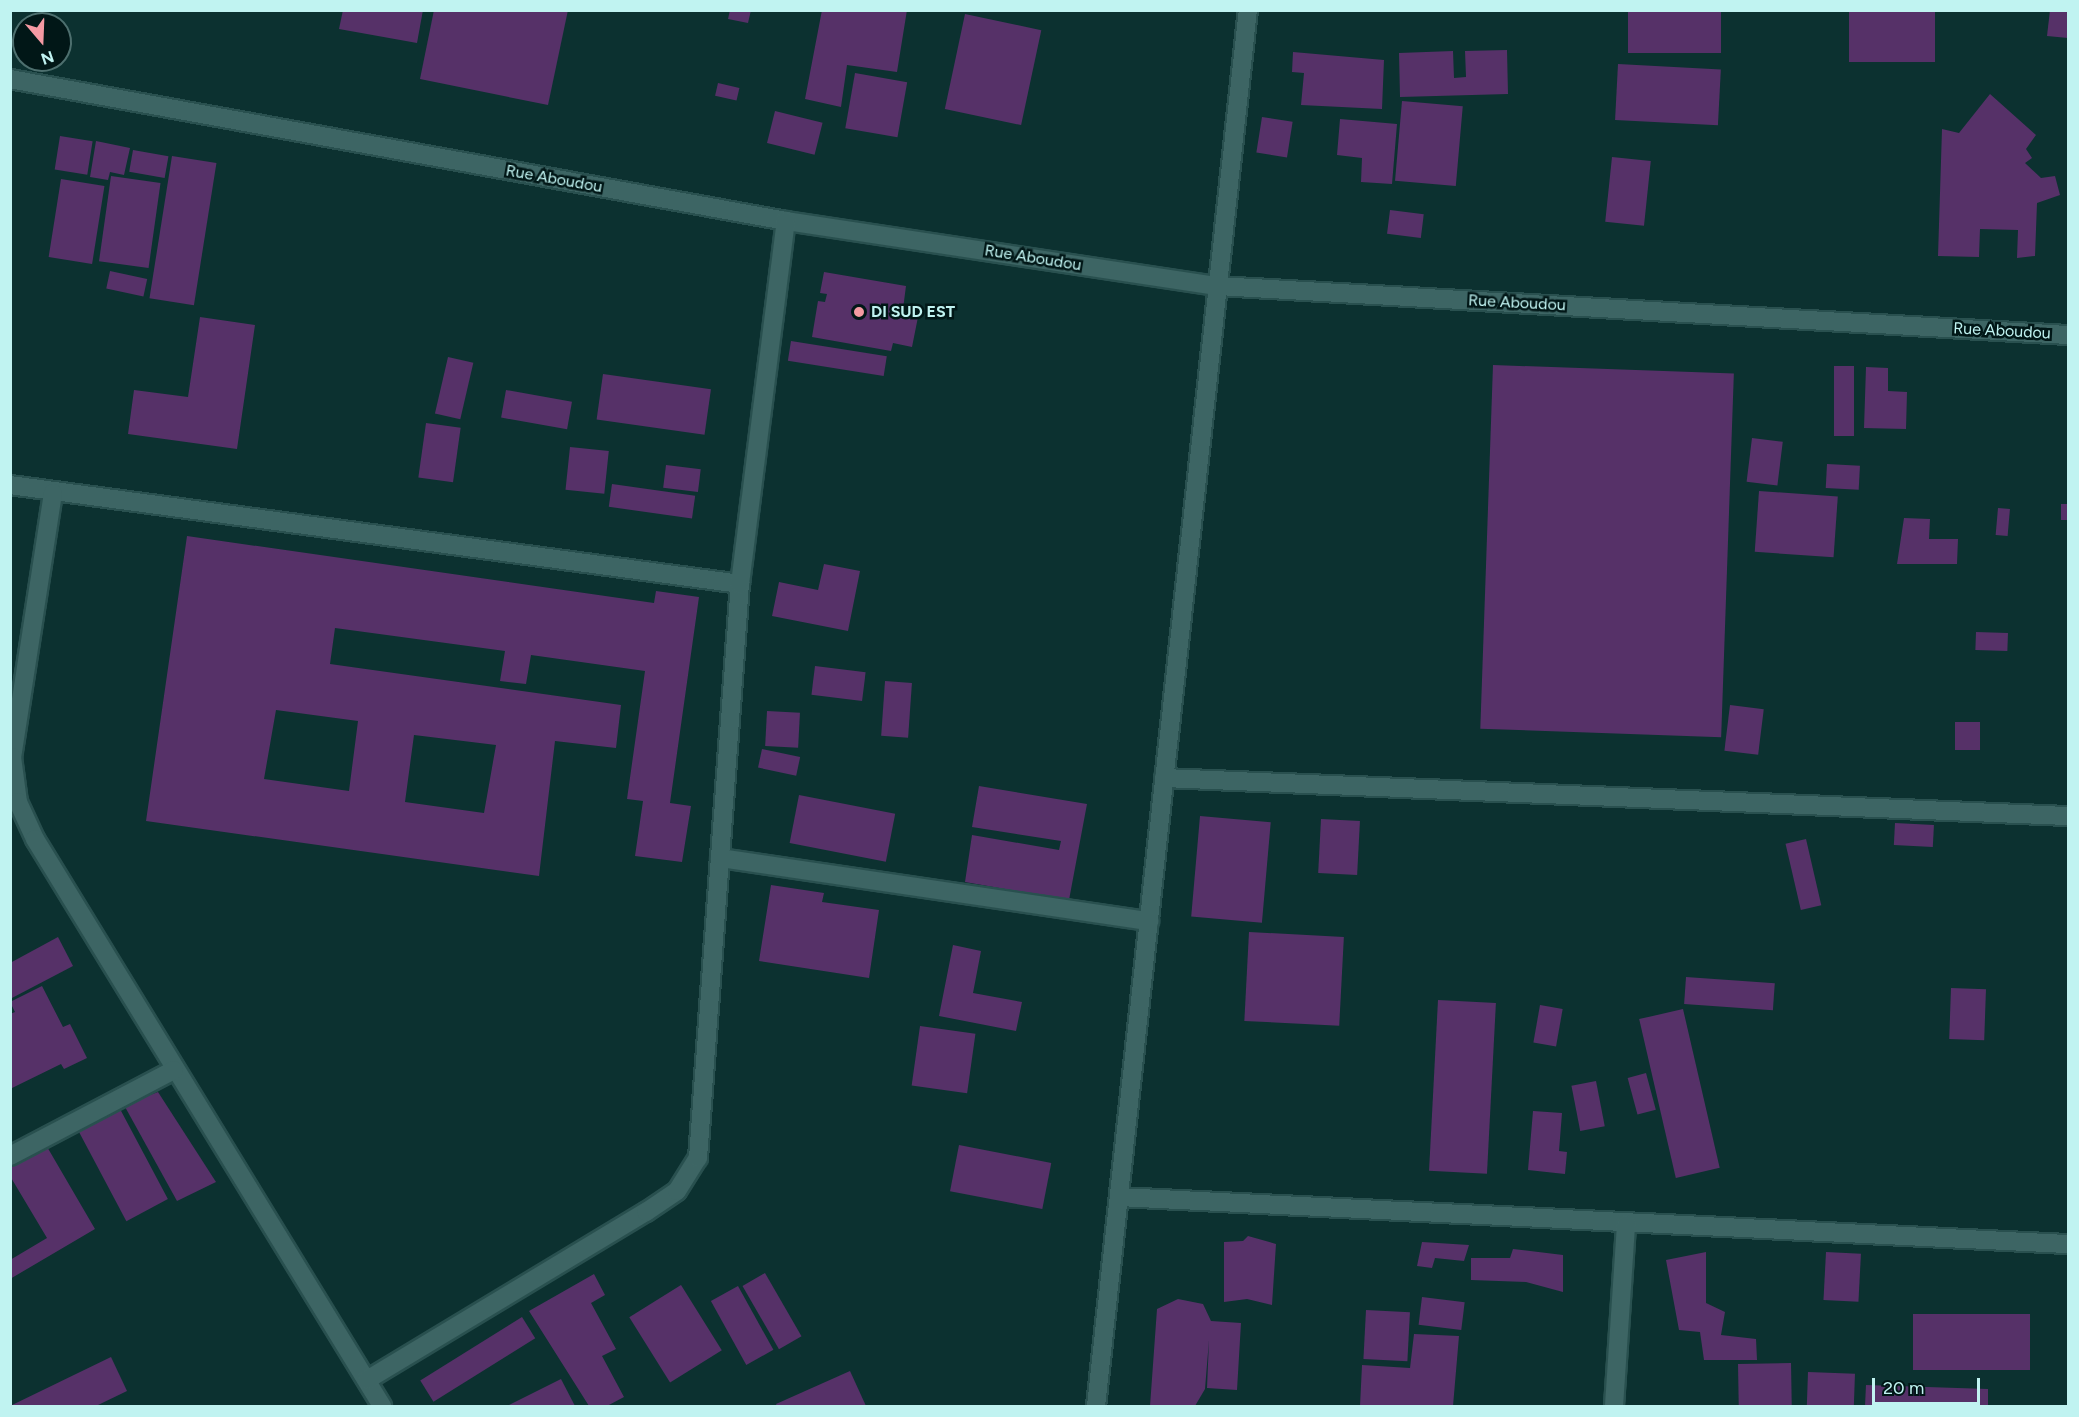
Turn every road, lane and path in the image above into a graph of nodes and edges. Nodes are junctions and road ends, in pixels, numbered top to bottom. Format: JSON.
{"nodes":[{"id":1,"x":1248,"y":10,"type":"edge"},
{"id":2,"x":10,"y":79,"type":"edge"},
{"id":3,"x":786,"y":221,"type":"junction"},
{"id":4,"x":1218,"y":286,"type":"junction"},
{"id":5,"x":2068,"y":335,"type":"edge"},
{"id":6,"x":10,"y":485,"type":"edge"},
{"id":7,"x":53,"y":493,"type":"junction"},
{"id":8,"x":740,"y":584,"type":"junction"},
{"id":9,"x":1164,"y":778,"type":"junction"},
{"id":10,"x":2068,"y":816,"type":"edge"},
{"id":11,"x":720,"y":858,"type":"junction"},
{"id":12,"x":1149,"y":921,"type":"junction"},
{"id":13,"x":174,"y":1070,"type":"junction"},
{"id":14,"x":10,"y":1156,"type":"edge"},
{"id":15,"x":1119,"y":1197,"type":"junction"},
{"id":16,"x":1626,"y":1224,"type":"junction"},
{"id":17,"x":2068,"y":1244,"type":"edge"},
{"id":18,"x":367,"y":1380,"type":"junction"},
{"id":19,"x":382,"y":1407,"type":"edge"},
{"id":20,"x":1096,"y":1407,"type":"edge"},
{"id":21,"x":1614,"y":1407,"type":"edge"}],
"edges":[{"from":1,"to":4,"type":"street"},
{"from":2,"to":3,"type":"street","name":"Rue Aboudou"},
{"from":3,"to":4,"type":"street","name":"Rue Aboudou"},
{"from":3,"to":8,"type":"street"},
{"from":4,"to":5,"type":"street","name":"Rue Aboudou"},
{"from":4,"to":9,"type":"street"},
{"from":6,"to":7,"type":"street"},
{"from":7,"to":8,"type":"street"},
{"from":7,"to":13,"type":"street"},
{"from":8,"to":11,"type":"street"},
{"from":9,"to":10,"type":"street"},
{"from":9,"to":12,"type":"street"},
{"from":11,"to":12,"type":"street"},
{"from":11,"to":18,"type":"street"},
{"from":12,"to":15,"type":"street"},
{"from":13,"to":14,"type":"street"},
{"from":13,"to":18,"type":"street"},
{"from":15,"to":16,"type":"street"},
{"from":15,"to":20,"type":"street"},
{"from":16,"to":17,"type":"street"},
{"from":16,"to":21,"type":"street"},
{"from":18,"to":19,"type":"street"}]}
